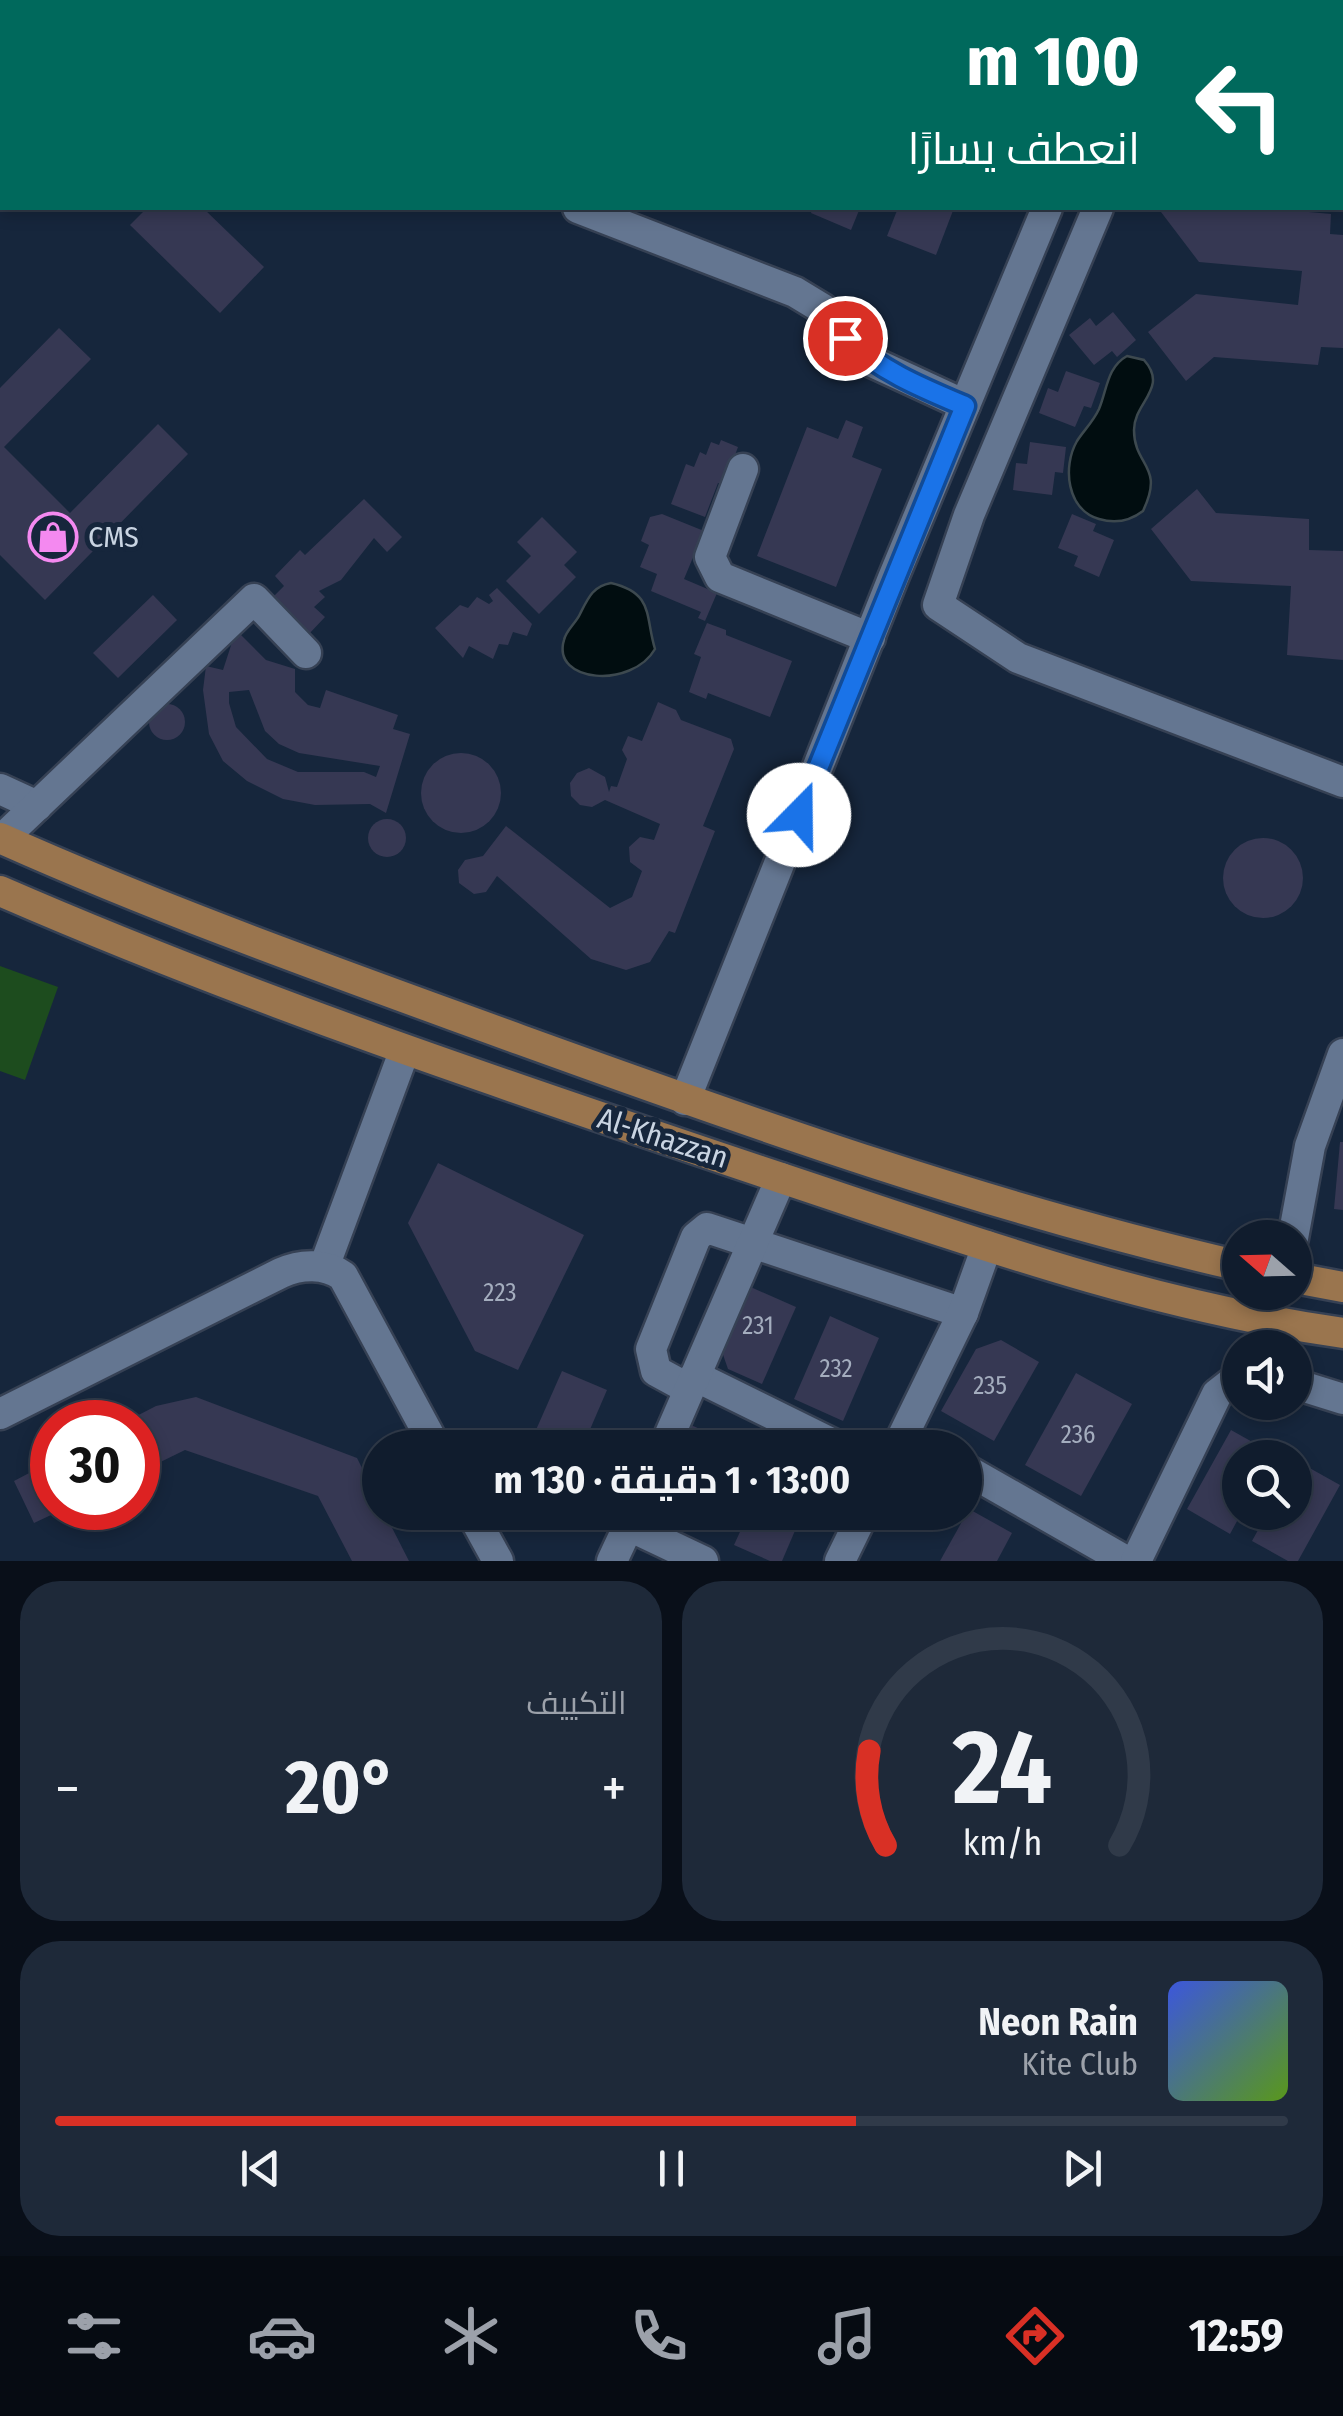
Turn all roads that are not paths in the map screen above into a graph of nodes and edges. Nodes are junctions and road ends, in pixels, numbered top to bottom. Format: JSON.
{"nodes":[{"id":1,"x":583,"y":210,"type":"edge"},
{"id":2,"x":1046,"y":210,"type":"edge"},
{"id":3,"x":1097,"y":210,"type":"edge"},
{"id":4,"x":965,"y":406,"type":"junction"},
{"id":5,"x":743,"y":468,"type":"dead end"},
{"id":6,"x":894,"y":578,"type":"junction"},
{"id":7,"x":938,"y":605,"type":"junction"},
{"id":8,"x":870,"y":638,"type":"junction"},
{"id":9,"x":306,"y":653,"type":"dead end"},
{"id":10,"x":1343,"y":782,"type":"edge"},
{"id":11,"x":0,"y":789,"type":"edge"},
{"id":12,"x":37,"y":806,"type":"junction"},
{"id":13,"x":1,"y":839,"type":"edge"},
{"id":14,"x":0,"y":891,"type":"edge"},
{"id":15,"x":404,"y":1052,"type":"junction"},
{"id":16,"x":1343,"y":1054,"type":"edge"},
{"id":17,"x":686,"y":1100,"type":"junction"},
{"id":18,"x":782,"y":1178,"type":"junction"},
{"id":19,"x":1296,"y":1220,"type":"edge"},
{"id":20,"x":754,"y":1242,"type":"junction"},
{"id":21,"x":987,"y":1246,"type":"junction"},
{"id":22,"x":1222,"y":1261,"type":"edge"},
{"id":23,"x":324,"y":1268,"type":"junction"},
{"id":24,"x":1312,"y":1281,"type":"edge"},
{"id":25,"x":1343,"y":1287,"type":"edge"},
{"id":26,"x":964,"y":1313,"type":"junction"},
{"id":27,"x":1343,"y":1333,"type":"edge"},
{"id":28,"x":692,"y":1382,"type":"junction"},
{"id":29,"x":1312,"y":1389,"type":"edge"},
{"id":30,"x":1222,"y":1390,"type":"edge"},
{"id":31,"x":1343,"y":1398,"type":"edge"},
{"id":32,"x":0,"y":1414,"type":"edge"},
{"id":33,"x":426,"y":1430,"type":"edge"},
{"id":34,"x":672,"y":1430,"type":"edge"},
{"id":35,"x":800,"y":1430,"type":"edge"},
{"id":36,"x":914,"y":1430,"type":"edge"},
{"id":37,"x":982,"y":1479,"type":"edge"},
{"id":38,"x":481,"y":1530,"type":"edge"},
{"id":39,"x":627,"y":1530,"type":"edge"},
{"id":40,"x":651,"y":1530,"type":"edge"},
{"id":41,"x":856,"y":1530,"type":"edge"},
{"id":42,"x":843,"y":1560,"type":"edge"},
{"id":43,"x":498,"y":1561,"type":"edge"},
{"id":44,"x":612,"y":1561,"type":"edge"},
{"id":45,"x":703,"y":1561,"type":"edge"},
{"id":46,"x":1126,"y":1561,"type":"edge"},
{"id":47,"x":1136,"y":1561,"type":"edge"}],
"edges":[{"from":1,"to":4,"type":"street"},
{"from":2,"to":4,"type":"street"},
{"from":3,"to":7,"type":"street"},
{"from":4,"to":6,"type":"street"},
{"from":5,"to":8,"type":"street"},
{"from":6,"to":7,"type":"street"},
{"from":6,"to":8,"type":"street"},
{"from":7,"to":10,"type":"street"},
{"from":8,"to":17,"type":"street"},
{"from":9,"to":12,"type":"street"},
{"from":11,"to":12,"type":"street"},
{"from":12,"to":13,"type":"street"},
{"from":13,"to":17,"type":"main road","name":"Al-Khazzan"},
{"from":14,"to":15,"type":"main road","name":"Al-Khazzan"},
{"from":15,"to":18,"type":"main road","name":"Al-Khazzan"},
{"from":15,"to":23,"type":"street"},
{"from":16,"to":19,"type":"street"},
{"from":17,"to":22,"type":"main road","name":"Al-Khazzan"},
{"from":18,"to":20,"type":"street"},
{"from":18,"to":21,"type":"main road","name":"Al-Khazzan"},
{"from":20,"to":26,"type":"street"},
{"from":20,"to":28,"type":"street"},
{"from":20,"to":28,"type":"street"},
{"from":21,"to":26,"type":"street"},
{"from":21,"to":27,"type":"main road","name":"Al-Khazzan"},
{"from":23,"to":32,"type":"street"},
{"from":23,"to":33,"type":"street"},
{"from":24,"to":25,"type":"main road"},
{"from":26,"to":36,"type":"street"},
{"from":28,"to":34,"type":"street"},
{"from":28,"to":35,"type":"street"},
{"from":29,"to":31,"type":"street"},
{"from":30,"to":47,"type":"street"},
{"from":37,"to":46,"type":"street"},
{"from":38,"to":43,"type":"street"},
{"from":39,"to":44,"type":"street"},
{"from":40,"to":45,"type":"street"},
{"from":41,"to":42,"type":"street"}]}
